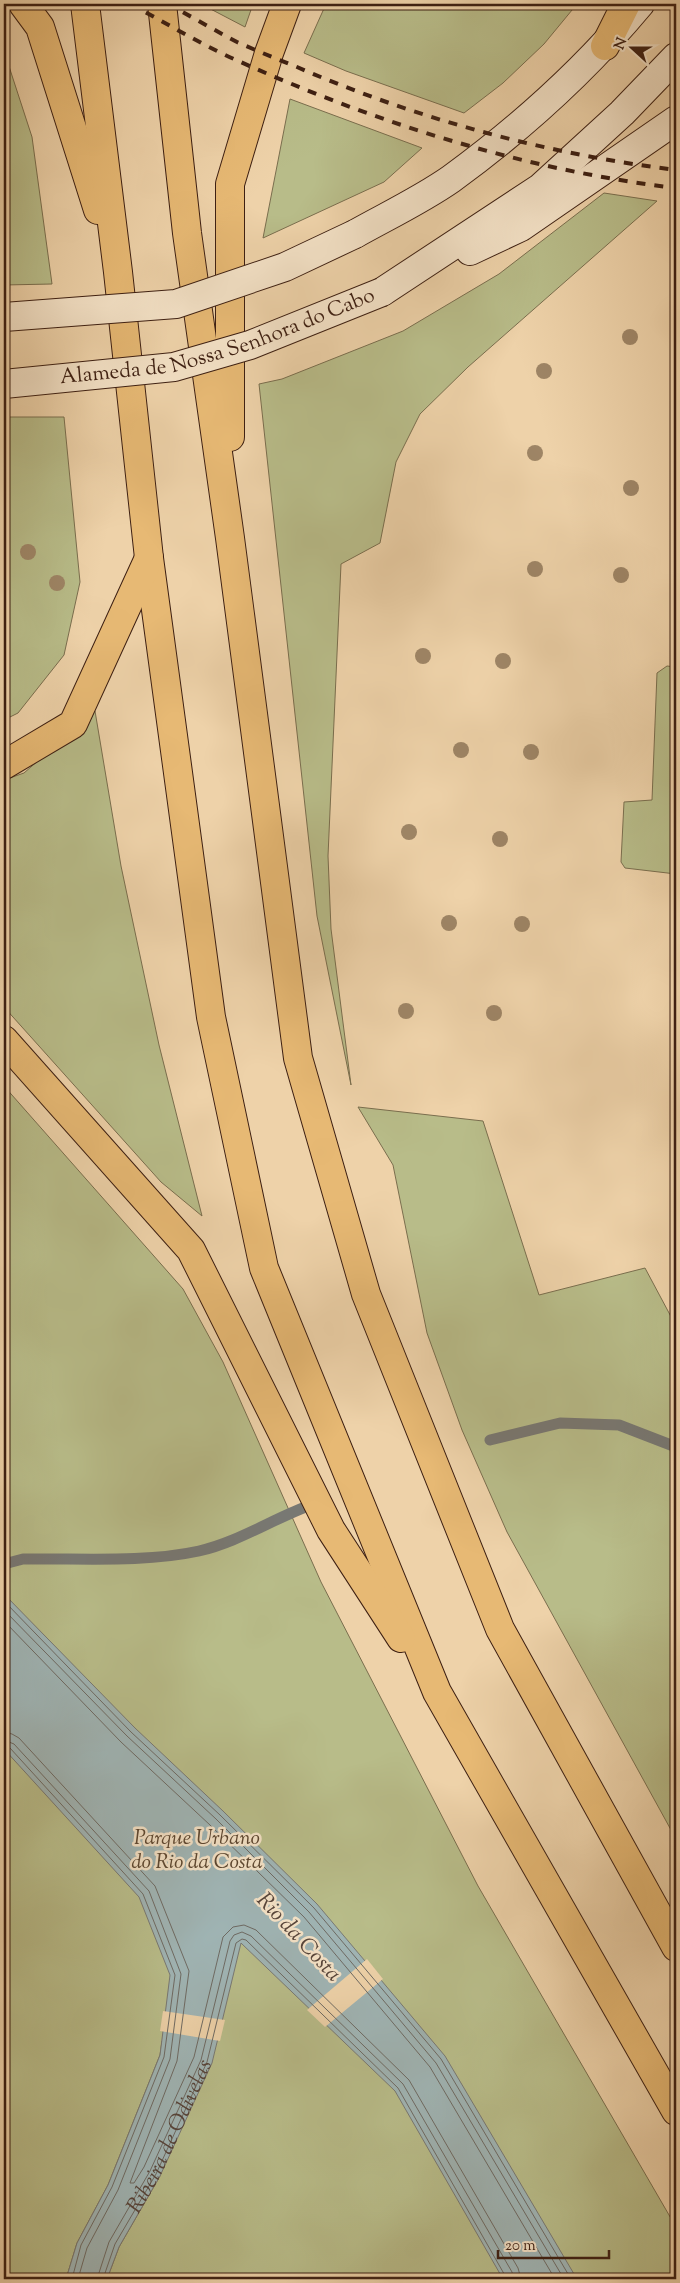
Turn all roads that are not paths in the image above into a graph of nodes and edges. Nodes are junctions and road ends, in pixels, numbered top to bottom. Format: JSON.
{"nodes":[{"id":1,"x":23,"y":4,"type":"edge"},
{"id":2,"x":85,"y":4,"type":"edge"},
{"id":3,"x":162,"y":4,"type":"edge"},
{"id":4,"x":288,"y":4,"type":"edge"},
{"id":5,"x":626,"y":4,"type":"edge"},
{"id":6,"x":640,"y":4,"type":"edge"},
{"id":7,"x":605,"y":46,"type":"junction"},
{"id":8,"x":676,"y":57,"type":"edge"},
{"id":9,"x":676,"y":120,"type":"edge"},
{"id":10,"x":118,"y":272,"type":"junction"},
{"id":11,"x":382,"y":292,"type":"junction"},
{"id":12,"x":4,"y":318,"type":"edge"},
{"id":13,"x":4,"y":384,"type":"edge"},
{"id":14,"x":230,"y":538,"type":"junction"},
{"id":15,"x":149,"y":558,"type":"junction"},
{"id":16,"x":4,"y":765,"type":"edge"},
{"id":17,"x":4,"y":1040,"type":"edge"},
{"id":18,"x":437,"y":1692,"type":"junction"},
{"id":19,"x":676,"y":1947,"type":"edge"},
{"id":20,"x":676,"y":2111,"type":"edge"}],
"edges":[{"from":1,"to":10,"type":"highway"},
{"from":2,"to":10,"type":"highway"},
{"from":3,"to":14,"type":"highway"},
{"from":4,"to":14,"type":"highway"},
{"from":5,"to":7,"type":"highway"},
{"from":6,"to":7,"type":"main road","name":"Alameda de Nossa Senhora do Cabo"},
{"from":7,"to":12,"type":"main road","name":"Alameda de Nossa Senhora do Cabo","bridge":true},
{"from":8,"to":11,"type":"main road","name":"Alameda de Nossa Senhora do Cabo"},
{"from":9,"to":11,"type":"main road"},
{"from":10,"to":15,"type":"highway"},
{"from":11,"to":13,"type":"main road","name":"Alameda de Nossa Senhora do Cabo","bridge":true},
{"from":14,"to":19,"type":"highway"},
{"from":15,"to":16,"type":"highway"},
{"from":15,"to":18,"type":"highway"},
{"from":17,"to":18,"type":"highway"},
{"from":18,"to":20,"type":"highway"}]}
